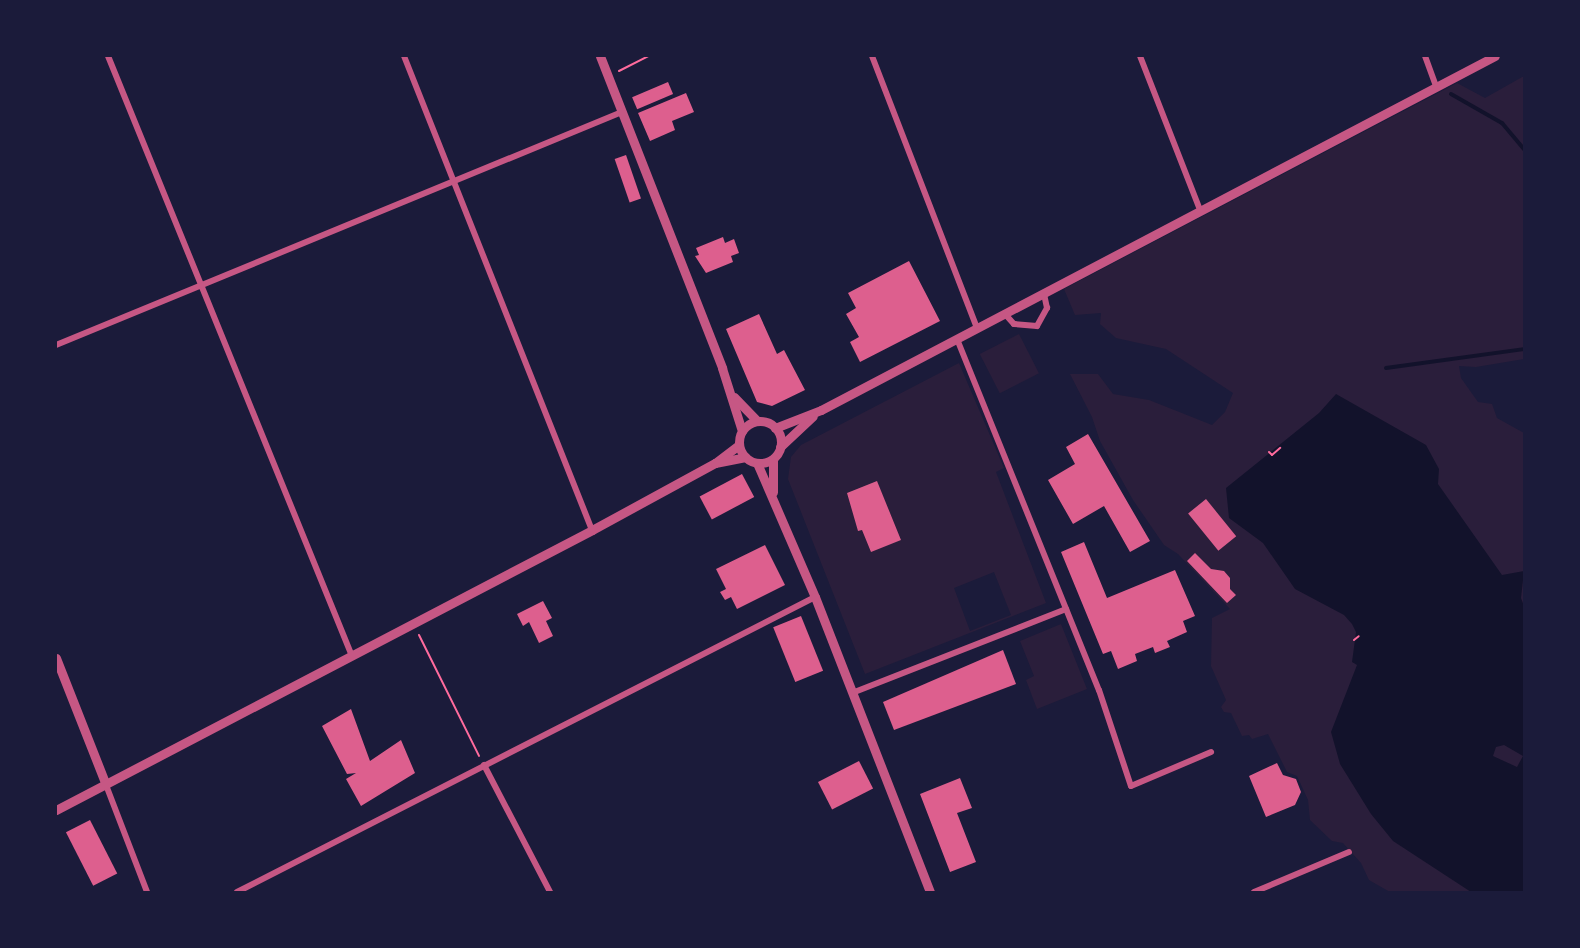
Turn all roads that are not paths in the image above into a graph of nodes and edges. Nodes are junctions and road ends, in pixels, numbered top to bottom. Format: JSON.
{"nodes":[{"id":1,"x":108,"y":56,"type":"edge"},
{"id":2,"x":404,"y":56,"type":"edge"},
{"id":3,"x":600,"y":56,"type":"edge"},
{"id":4,"x":872,"y":56,"type":"edge"},
{"id":5,"x":1140,"y":56,"type":"edge"},
{"id":6,"x":1425,"y":56,"type":"edge"},
{"id":7,"x":1495,"y":56,"type":"edge"},
{"id":8,"x":1436,"y":86,"type":"junction"},
{"id":9,"x":622,"y":112,"type":"junction"},
{"id":10,"x":456,"y":183,"type":"junction"},
{"id":11,"x":1200,"y":210,"type":"junction"},
{"id":12,"x":201,"y":287,"type":"junction"},
{"id":13,"x":1044,"y":294,"type":"junction"},
{"id":14,"x":1005,"y":314,"type":"junction"},
{"id":15,"x":977,"y":328,"type":"junction"},
{"id":16,"x":957,"y":339,"type":"junction"},
{"id":17,"x":56,"y":345,"type":"edge"},
{"id":18,"x":732,"y":395,"type":"junction"},
{"id":19,"x":817,"y":412,"type":"junction"},
{"id":20,"x":757,"y":421,"type":"junction"},
{"id":21,"x":776,"y":428,"type":"junction"},
{"id":22,"x":742,"y":431,"type":"junction"},
{"id":23,"x":739,"y":445,"type":"junction"},
{"id":24,"x":780,"y":447,"type":"junction"},
{"id":25,"x":745,"y":457,"type":"junction"},
{"id":26,"x":773,"y":459,"type":"junction"},
{"id":27,"x":715,"y":463,"type":"junction"},
{"id":28,"x":757,"y":464,"type":"junction"},
{"id":29,"x":772,"y":494,"type":"junction"},
{"id":30,"x":592,"y":530,"type":"junction"},
{"id":31,"x":815,"y":597,"type":"junction"},
{"id":32,"x":1066,"y":609,"type":"junction"},
{"id":33,"x":352,"y":656,"type":"junction"},
{"id":34,"x":56,"y":658,"type":"edge"},
{"id":35,"x":852,"y":693,"type":"junction"},
{"id":36,"x":1211,"y":752,"type":"dead end"},
{"id":37,"x":484,"y":765,"type":"junction"},
{"id":38,"x":106,"y":785,"type":"junction"},
{"id":39,"x":56,"y":810,"type":"edge"},
{"id":40,"x":1349,"y":852,"type":"dead end"},
{"id":41,"x":147,"y":892,"type":"edge"},
{"id":42,"x":237,"y":892,"type":"edge"},
{"id":43,"x":550,"y":892,"type":"edge"},
{"id":44,"x":930,"y":892,"type":"edge"},
{"id":45,"x":1254,"y":892,"type":"edge"}],
"edges":[{"from":1,"to":12,"type":"street"},
{"from":2,"to":10,"type":"street"},
{"from":3,"to":9,"type":"street"},
{"from":4,"to":15,"type":"street"},
{"from":5,"to":11,"type":"street"},
{"from":6,"to":8,"type":"street"},
{"from":7,"to":8,"type":"street"},
{"from":8,"to":11,"type":"street"},
{"from":9,"to":10,"type":"street"},
{"from":9,"to":18,"type":"street"},
{"from":10,"to":12,"type":"street"},
{"from":10,"to":30,"type":"street"},
{"from":11,"to":13,"type":"street"},
{"from":12,"to":17,"type":"street"},
{"from":12,"to":33,"type":"street"},
{"from":13,"to":14,"type":"street"},
{"from":13,"to":14,"type":"street"},
{"from":14,"to":15,"type":"street"},
{"from":15,"to":16,"type":"street"},
{"from":16,"to":19,"type":"street"},
{"from":16,"to":32,"type":"street"},
{"from":18,"to":20,"type":"street"},
{"from":18,"to":22,"type":"street"},
{"from":19,"to":21,"type":"street"},
{"from":19,"to":24,"type":"street"},
{"from":20,"to":21,"type":"street"},
{"from":20,"to":22,"type":"street"},
{"from":21,"to":24,"type":"street"},
{"from":22,"to":23,"type":"street"},
{"from":23,"to":25,"type":"street"},
{"from":23,"to":27,"type":"street"},
{"from":24,"to":26,"type":"street"},
{"from":25,"to":27,"type":"street"},
{"from":25,"to":28,"type":"street"},
{"from":26,"to":28,"type":"street"},
{"from":26,"to":29,"type":"street"},
{"from":27,"to":30,"type":"street"},
{"from":28,"to":29,"type":"street"},
{"from":29,"to":31,"type":"street"},
{"from":30,"to":33,"type":"street"},
{"from":31,"to":35,"type":"street"},
{"from":31,"to":37,"type":"street"},
{"from":32,"to":35,"type":"street"},
{"from":32,"to":36,"type":"street"},
{"from":33,"to":38,"type":"street"},
{"from":34,"to":38,"type":"street"},
{"from":35,"to":44,"type":"street"},
{"from":37,"to":42,"type":"street"},
{"from":37,"to":43,"type":"street"},
{"from":38,"to":39,"type":"street"},
{"from":38,"to":41,"type":"street"},
{"from":40,"to":45,"type":"street"}]}
